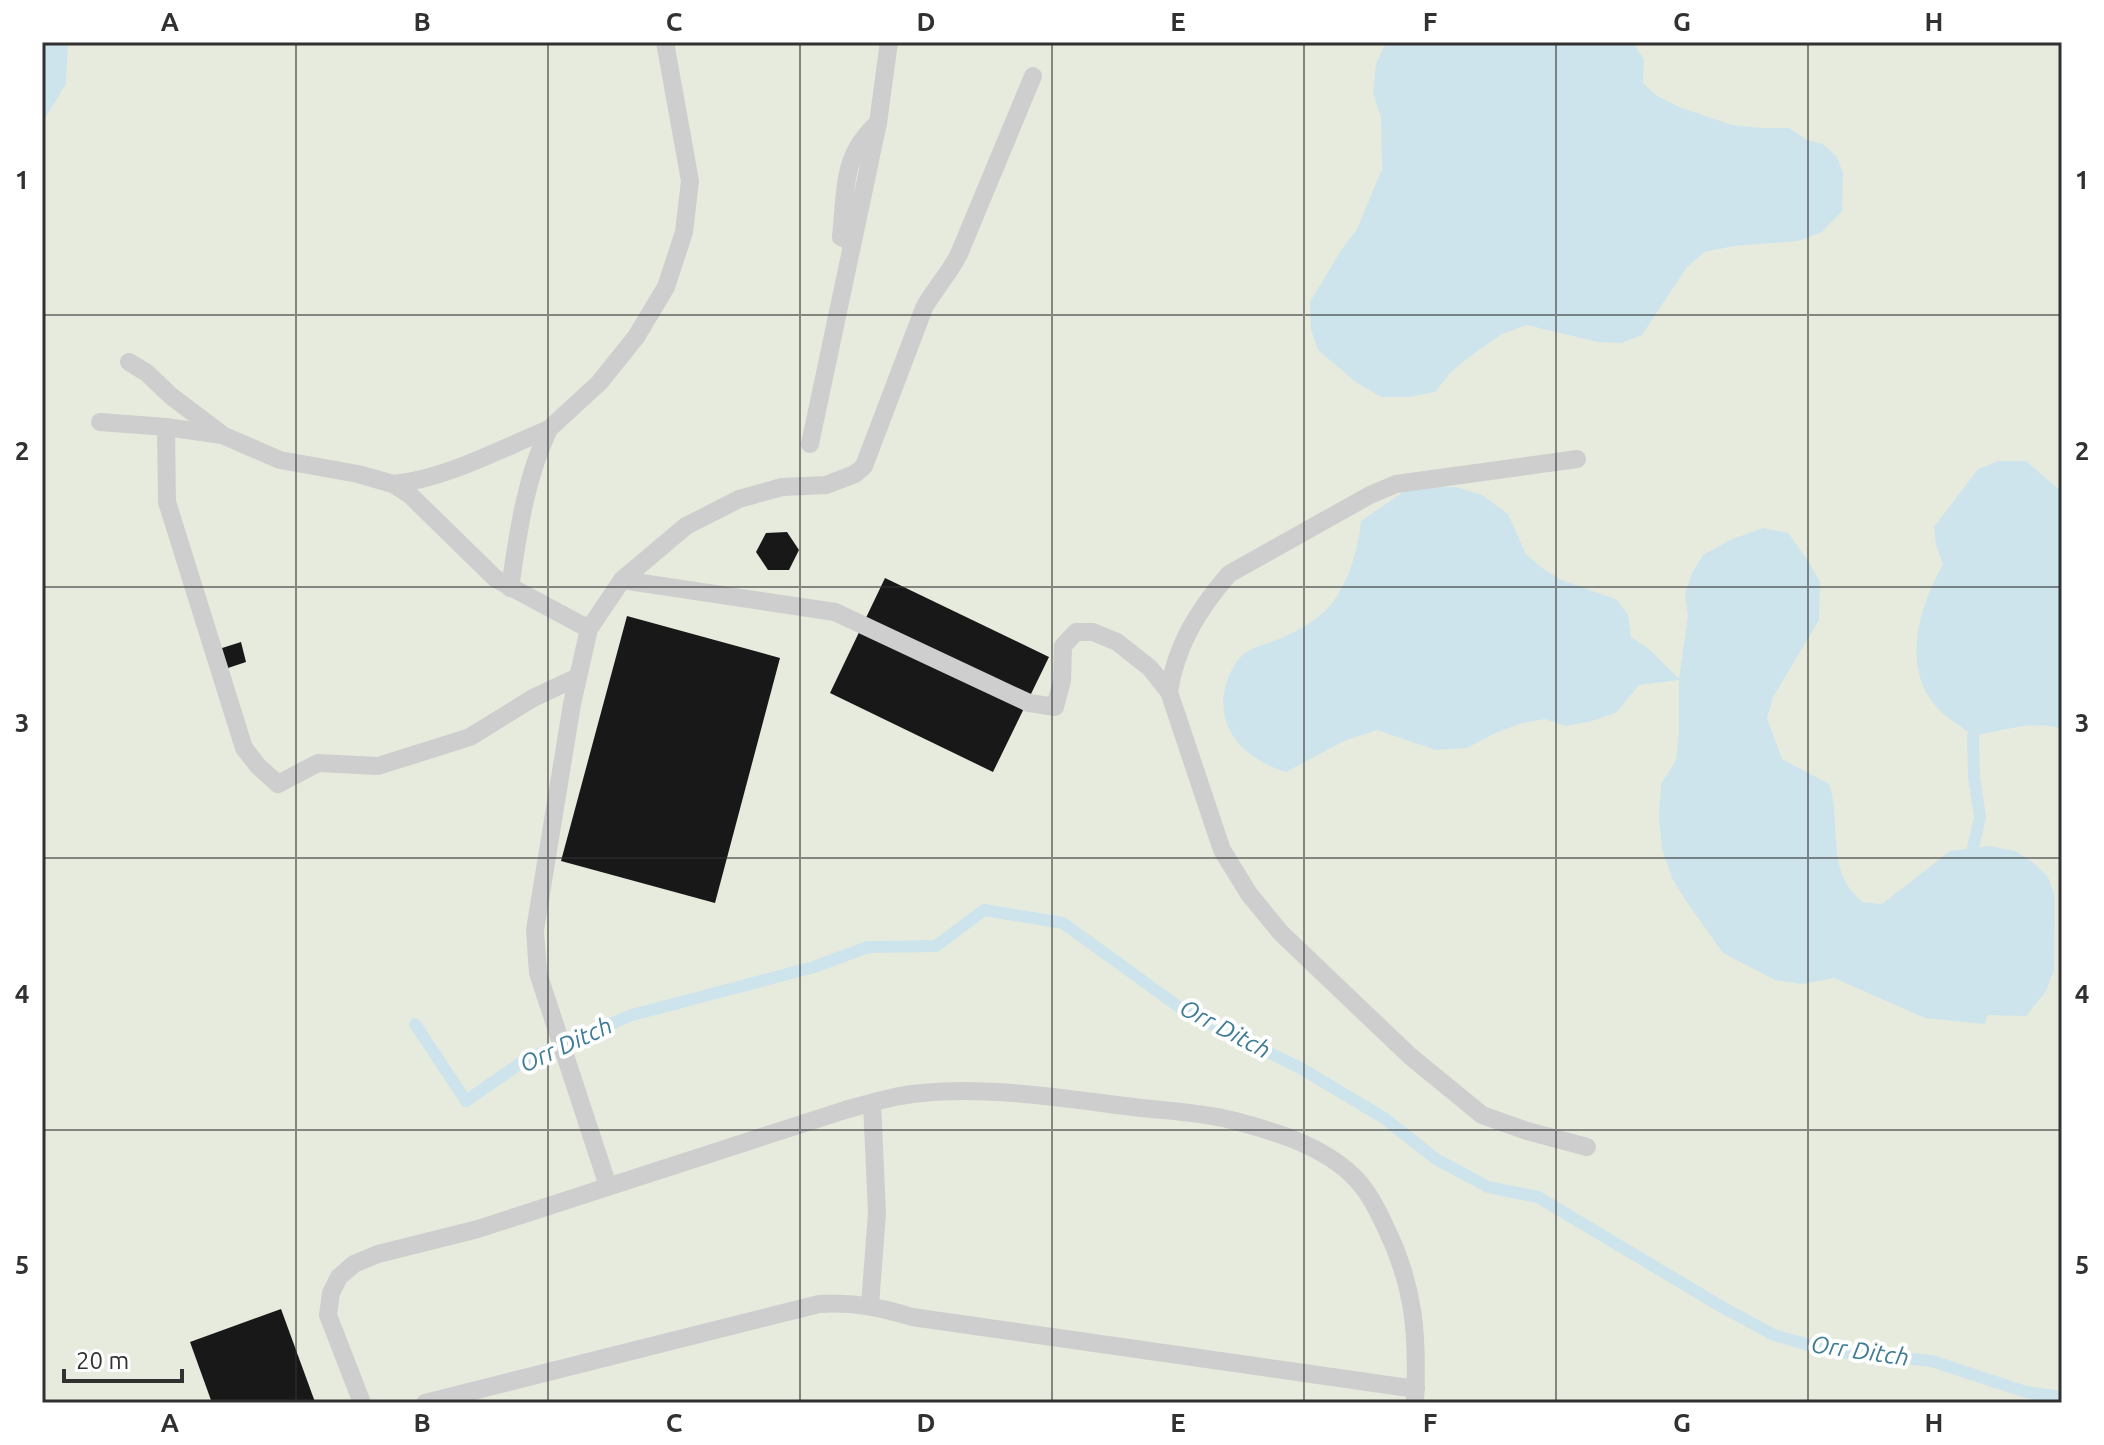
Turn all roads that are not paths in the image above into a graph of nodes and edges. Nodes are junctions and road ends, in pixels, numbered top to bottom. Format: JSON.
{"nodes":[{"id":1,"x":665,"y":42,"type":"edge"},
{"id":2,"x":889,"y":42,"type":"edge"},
{"id":3,"x":1033,"y":76,"type":"dead end"},
{"id":4,"x":129,"y":362,"type":"dead end"},
{"id":5,"x":100,"y":422,"type":"dead end"},
{"id":6,"x":166,"y":427,"type":"junction"},
{"id":7,"x":549,"y":429,"type":"junction"},
{"id":8,"x":222,"y":435,"type":"junction"},
{"id":9,"x":810,"y":444,"type":"dead end"},
{"id":10,"x":1577,"y":459,"type":"dead end"},
{"id":11,"x":393,"y":484,"type":"junction"},
{"id":12,"x":622,"y":580,"type":"junction"},
{"id":13,"x":510,"y":588,"type":"junction"},
{"id":14,"x":589,"y":629,"type":"junction"},
{"id":15,"x":578,"y":677,"type":"junction"},
{"id":16,"x":1169,"y":692,"type":"junction"},
{"id":17,"x":872,"y":1103,"type":"junction"},
{"id":18,"x":1587,"y":1147,"type":"dead end"},
{"id":19,"x":608,"y":1186,"type":"junction"},
{"id":20,"x":870,"y":1305,"type":"junction"},
{"id":21,"x":1416,"y":1396,"type":"edge"},
{"id":22,"x":362,"y":1403,"type":"edge"},
{"id":23,"x":425,"y":1403,"type":"edge"}],
"edges":[{"from":1,"to":7,"type":"lane"},
{"from":2,"to":9,"type":"lane"},
{"from":3,"to":12,"type":"lane"},
{"from":4,"to":8,"type":"lane"},
{"from":5,"to":6,"type":"lane"},
{"from":6,"to":8,"type":"lane"},
{"from":6,"to":15,"type":"lane"},
{"from":7,"to":11,"type":"lane"},
{"from":7,"to":13,"type":"lane"},
{"from":8,"to":11,"type":"lane"},
{"from":10,"to":16,"type":"lane"},
{"from":11,"to":13,"type":"lane"},
{"from":12,"to":14,"type":"lane"},
{"from":12,"to":16,"type":"lane"},
{"from":13,"to":14,"type":"lane"},
{"from":14,"to":15,"type":"lane"},
{"from":15,"to":19,"type":"lane"},
{"from":16,"to":18,"type":"lane"},
{"from":17,"to":19,"type":"lane"},
{"from":17,"to":20,"type":"lane"},
{"from":17,"to":21,"type":"lane"},
{"from":19,"to":22,"type":"lane"},
{"from":20,"to":21,"type":"lane"},
{"from":20,"to":23,"type":"lane"}]}
